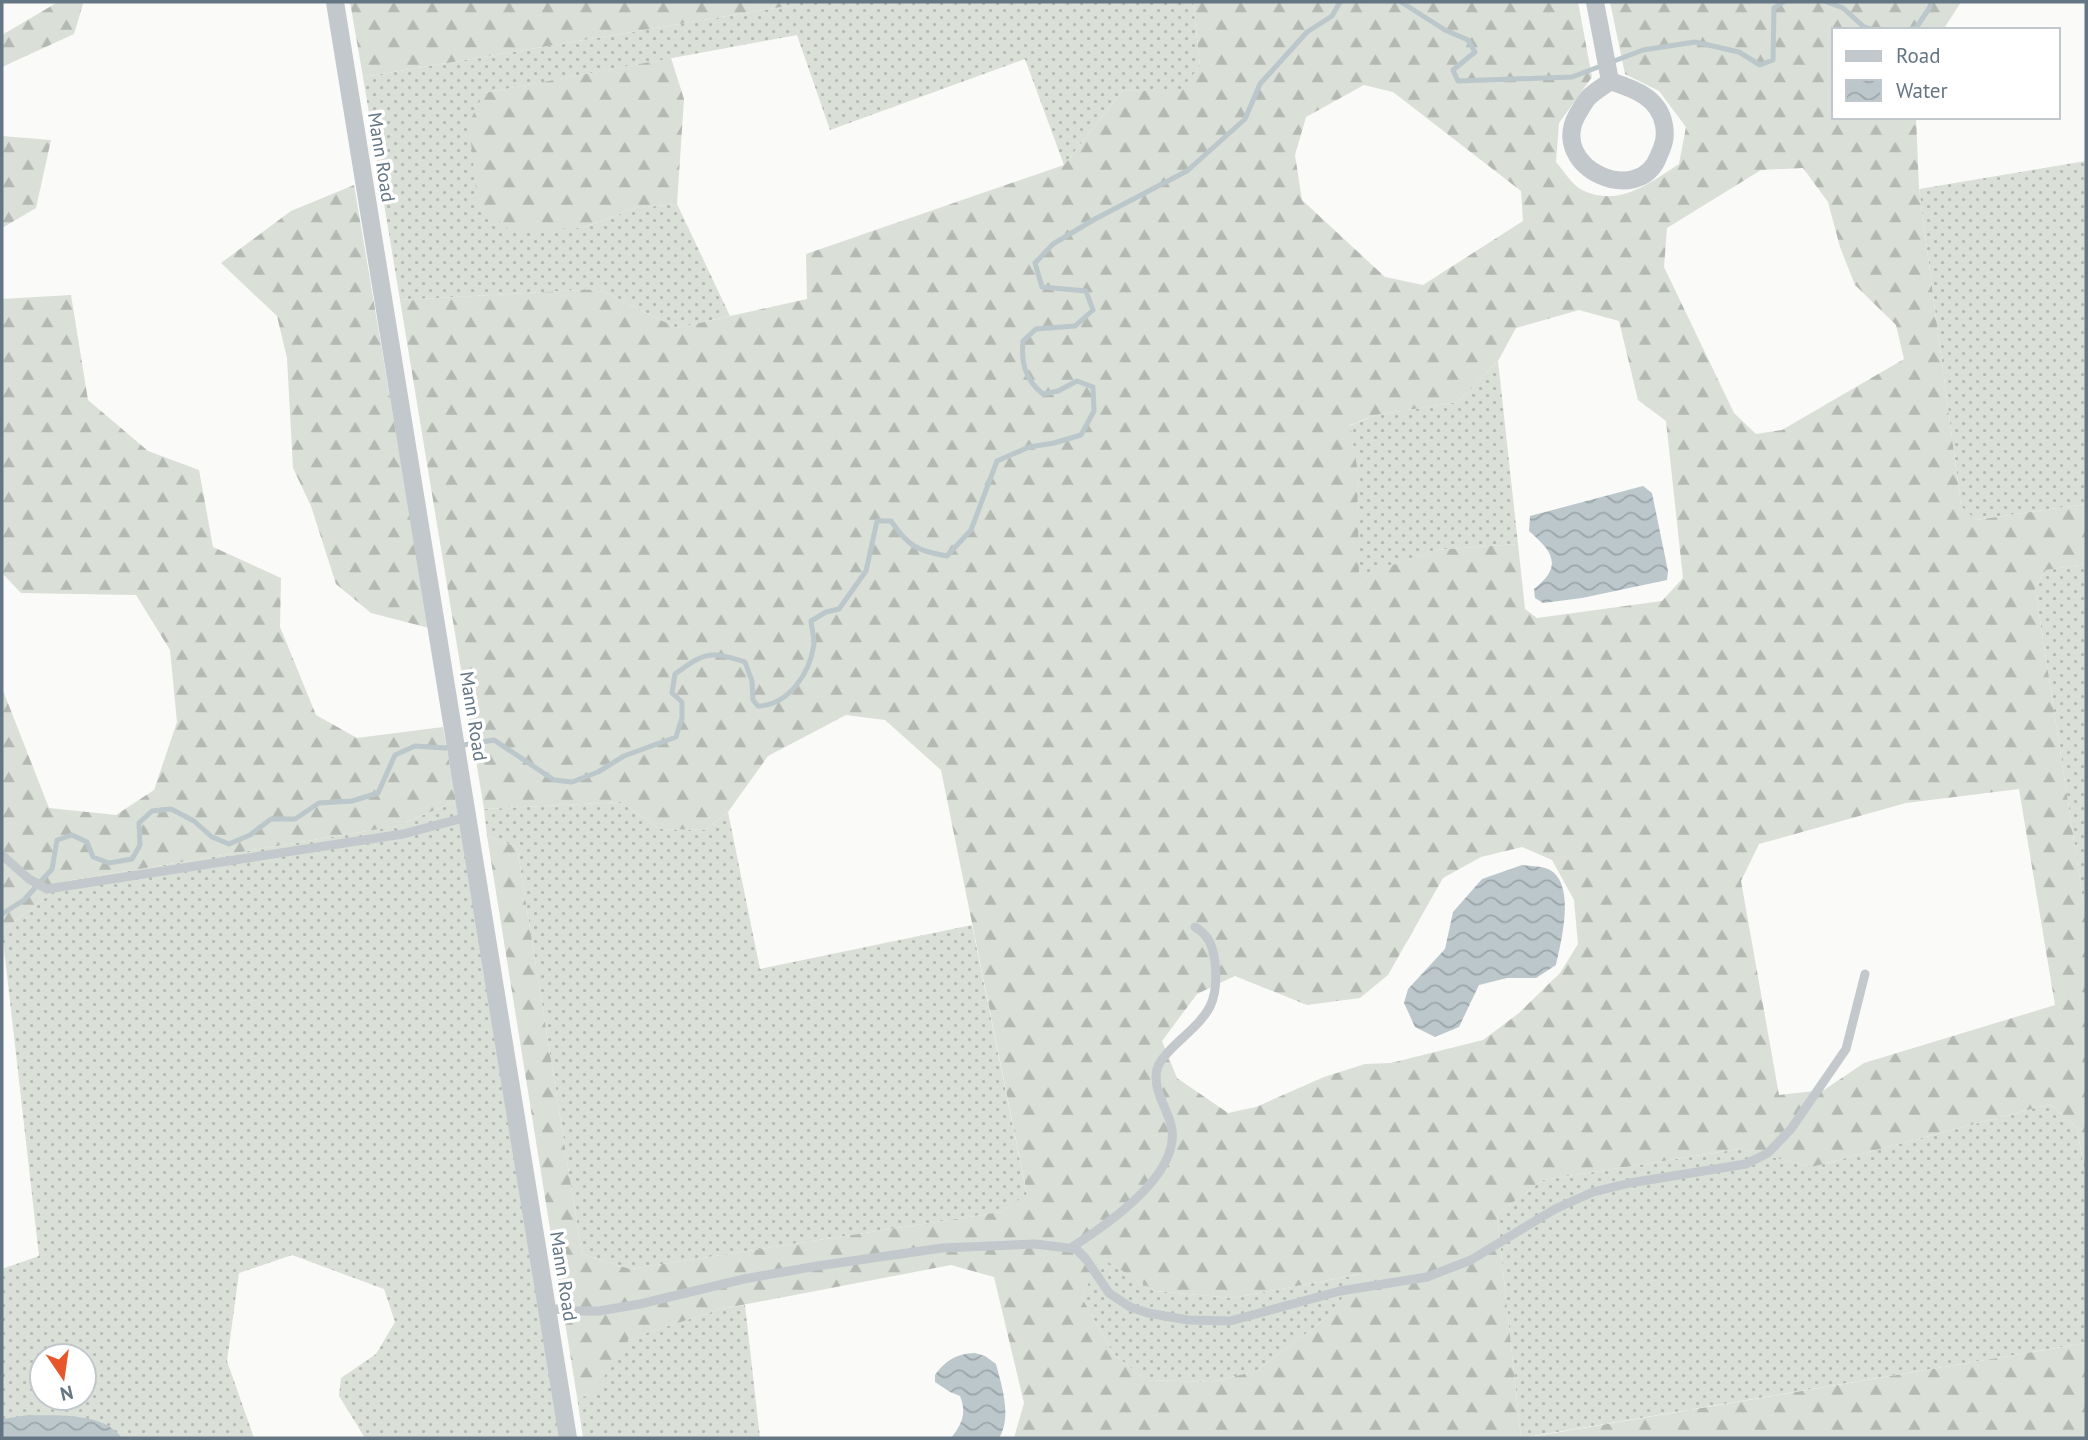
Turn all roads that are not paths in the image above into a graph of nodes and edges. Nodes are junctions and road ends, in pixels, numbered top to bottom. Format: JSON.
{"nodes":[{"id":1,"x":335,"y":2,"type":"edge"},
{"id":2,"x":1595,"y":2,"type":"edge"},
{"id":3,"x":1610,"y":81,"type":"junction"},
{"id":4,"x":469,"y":816,"type":"junction"},
{"id":5,"x":2,"y":855,"type":"edge"},
{"id":6,"x":1195,"y":927,"type":"dead end"},
{"id":7,"x":1866,"y":974,"type":"dead end"},
{"id":8,"x":1072,"y":1247,"type":"junction"},
{"id":9,"x":548,"y":1308,"type":"junction"},
{"id":10,"x":568,"y":1438,"type":"edge"}],
"edges":[{"from":1,"to":4,"type":"street","name":"Mann Road"},
{"from":2,"to":3,"type":"street"},
{"from":3,"to":3,"type":"street"},
{"from":4,"to":5,"type":"lane"},
{"from":4,"to":9,"type":"street","name":"Mann Road"},
{"from":6,"to":8,"type":"lane"},
{"from":7,"to":8,"type":"lane"},
{"from":8,"to":9,"type":"lane"},
{"from":9,"to":10,"type":"street","name":"Mann Road"}]}
